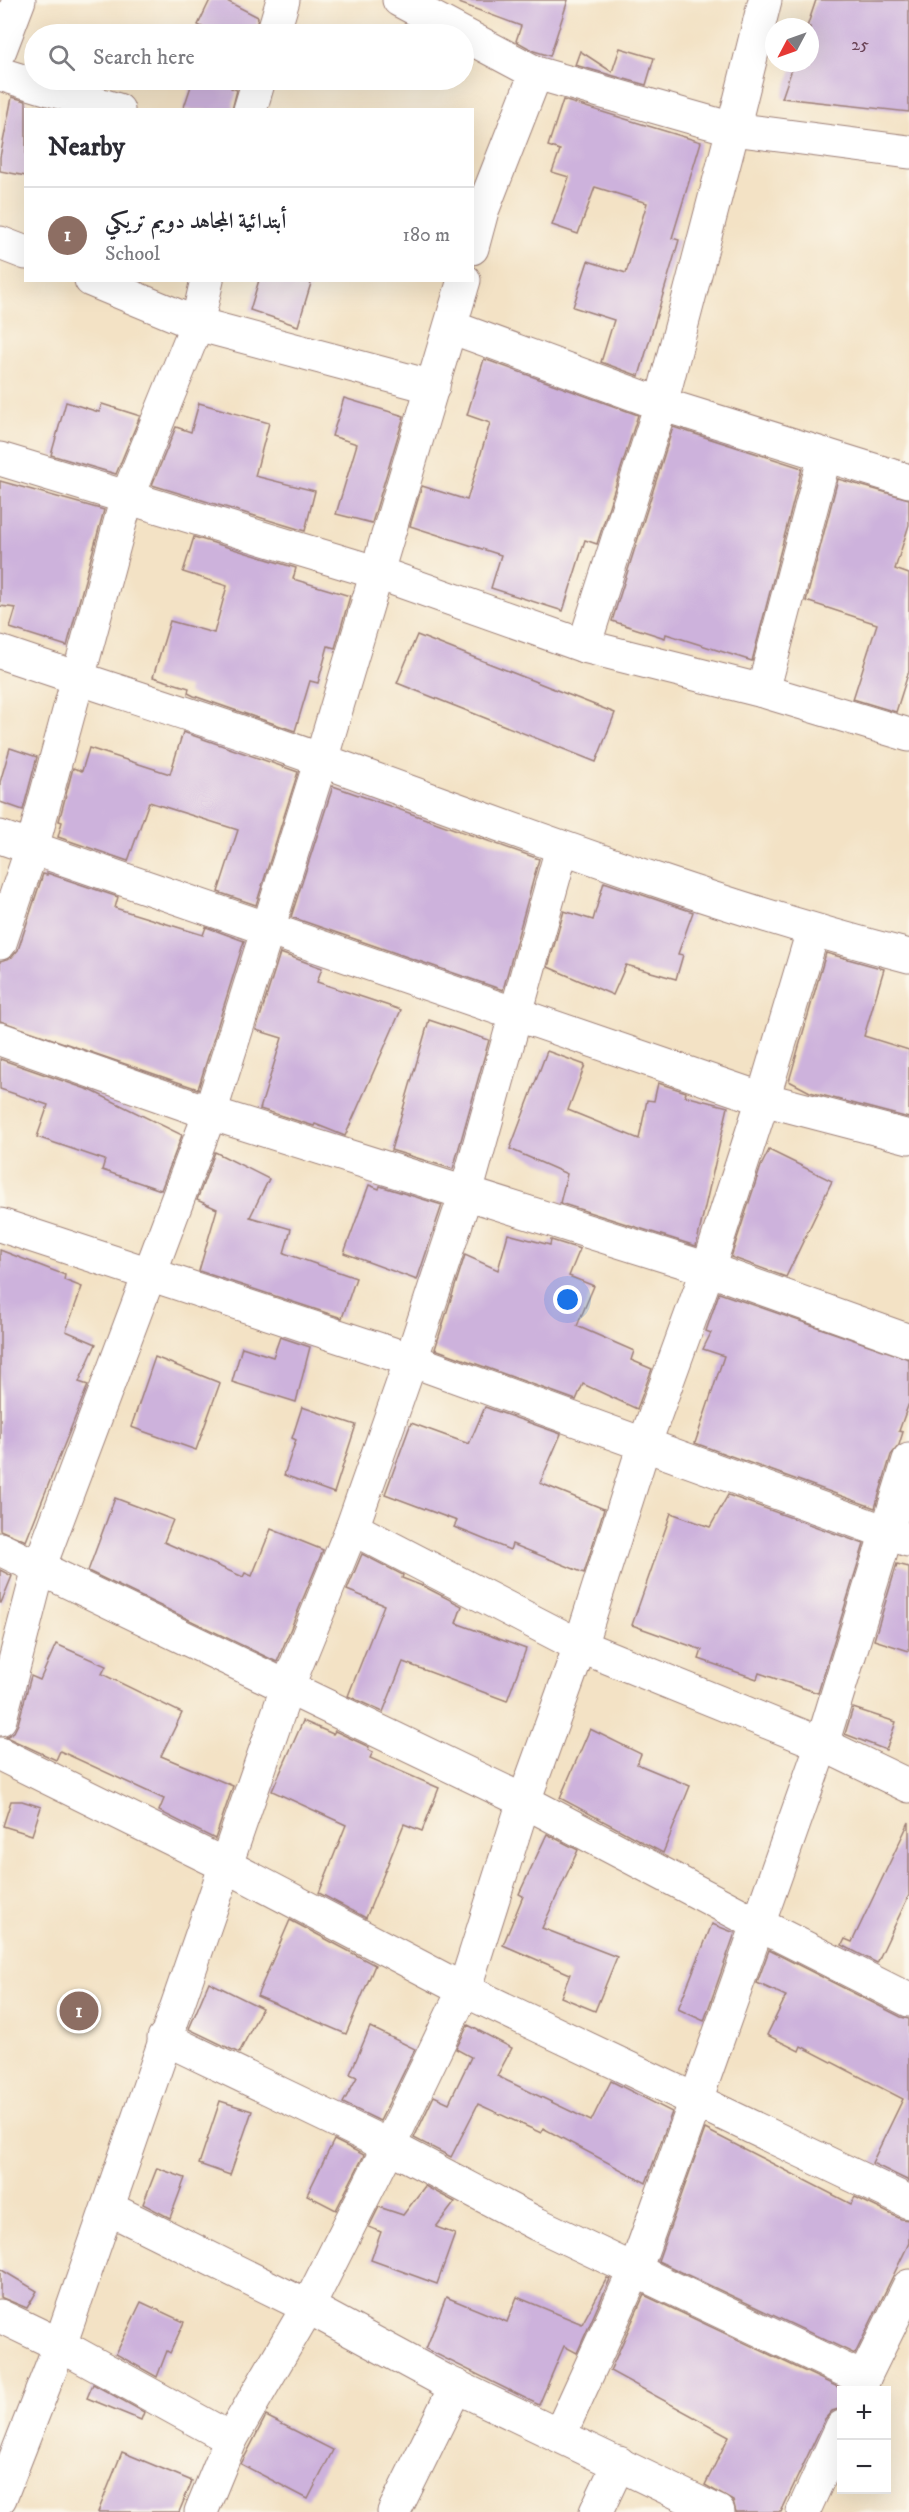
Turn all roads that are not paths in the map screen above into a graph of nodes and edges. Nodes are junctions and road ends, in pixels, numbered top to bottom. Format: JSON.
{"nodes":[{"id":1,"x":19,"y":0,"type":"edge"},
{"id":2,"x":284,"y":0,"type":"edge"},
{"id":3,"x":399,"y":0,"type":"edge"},
{"id":4,"x":765,"y":0,"type":"edge"},
{"id":5,"x":276,"y":24,"type":"edge"},
{"id":6,"x":444,"y":24,"type":"edge"},
{"id":7,"x":474,"y":40,"type":"edge"},
{"id":8,"x":0,"y":50,"type":"edge"},
{"id":9,"x":536,"y":73,"type":"junction"},
{"id":10,"x":0,"y":74,"type":"edge"},
{"id":11,"x":24,"y":81,"type":"edge"},
{"id":12,"x":52,"y":90,"type":"edge"},
{"id":13,"x":256,"y":90,"type":"edge"},
{"id":14,"x":111,"y":108,"type":"edge"},
{"id":15,"x":251,"y":108,"type":"edge"},
{"id":16,"x":733,"y":129,"type":"junction"},
{"id":17,"x":909,"y":152,"type":"edge"},
{"id":18,"x":477,"y":210,"type":"edge"},
{"id":19,"x":474,"y":233,"type":"edge"},
{"id":20,"x":0,"y":243,"type":"edge"},
{"id":21,"x":24,"y":253,"type":"edge"},
{"id":22,"x":96,"y":282,"type":"edge"},
{"id":23,"x":207,"y":282,"type":"edge"},
{"id":24,"x":463,"y":282,"type":"edge"},
{"id":25,"x":197,"y":324,"type":"junction"},
{"id":26,"x":451,"y":327,"type":"junction"},
{"id":27,"x":433,"y":387,"type":"junction"},
{"id":28,"x":661,"y":404,"type":"junction"},
{"id":29,"x":825,"y":454,"type":"junction"},
{"id":30,"x":0,"y":459,"type":"edge"},
{"id":31,"x":909,"y":481,"type":"edge"},
{"id":32,"x":127,"y":497,"type":"junction"},
{"id":33,"x":375,"y":572,"type":"junction"},
{"id":34,"x":584,"y":646,"type":"junction"},
{"id":35,"x":0,"y":652,"type":"edge"},
{"id":36,"x":78,"y":678,"type":"junction"},
{"id":37,"x":763,"y":691,"type":"junction"},
{"id":38,"x":909,"y":735,"type":"edge"},
{"id":39,"x":321,"y":760,"type":"junction"},
{"id":40,"x":0,"y":837,"type":"edge"},
{"id":41,"x":32,"y":848,"type":"junction"},
{"id":42,"x":562,"y":848,"type":"junction"},
{"id":43,"x":268,"y":928,"type":"junction"},
{"id":44,"x":813,"y":931,"type":"junction"},
{"id":45,"x":0,"y":943,"type":"edge"},
{"id":46,"x":909,"y":956,"type":"edge"},
{"id":47,"x":515,"y":1015,"type":"junction"},
{"id":48,"x":0,"y":1039,"type":"edge"},
{"id":49,"x":763,"y":1099,"type":"junction"},
{"id":50,"x":210,"y":1113,"type":"junction"},
{"id":51,"x":909,"y":1137,"type":"edge"},
{"id":52,"x":466,"y":1193,"type":"junction"},
{"id":53,"x":0,"y":1226,"type":"edge"},
{"id":54,"x":708,"y":1269,"type":"junction"},
{"id":55,"x":151,"y":1275,"type":"junction"},
{"id":56,"x":909,"y":1341,"type":"edge"},
{"id":57,"x":411,"y":1360,"type":"junction"},
{"id":58,"x":644,"y":1444,"type":"junction"},
{"id":59,"x":909,"y":1460,"type":"edge"},
{"id":60,"x":352,"y":1528,"type":"junction"},
{"id":61,"x":898,"y":1537,"type":"edge"},
{"id":62,"x":0,"y":1549,"type":"edge"},
{"id":63,"x":39,"y":1568,"type":"junction"},
{"id":64,"x":580,"y":1646,"type":"junction"},
{"id":65,"x":286,"y":1688,"type":"junction"},
{"id":66,"x":0,"y":1719,"type":"edge"},
{"id":67,"x":822,"y":1744,"type":"junction"},
{"id":68,"x":0,"y":1754,"type":"edge"},
{"id":69,"x":909,"y":1786,"type":"edge"},
{"id":70,"x":524,"y":1801,"type":"junction"},
{"id":71,"x":227,"y":1866,"type":"junction"},
{"id":72,"x":758,"y":1924,"type":"junction"},
{"id":73,"x":464,"y":1990,"type":"junction"},
{"id":74,"x":909,"y":2000,"type":"edge"},
{"id":75,"x":165,"y":2038,"type":"junction"},
{"id":76,"x":696,"y":2100,"type":"junction"},
{"id":77,"x":389,"y":2146,"type":"junction"},
{"id":78,"x":909,"y":2202,"type":"edge"},
{"id":79,"x":108,"y":2208,"type":"junction"},
{"id":80,"x":635,"y":2270,"type":"junction"},
{"id":81,"x":909,"y":2286,"type":"edge"},
{"id":82,"x":308,"y":2307,"type":"junction"},
{"id":83,"x":0,"y":2316,"type":"edge"},
{"id":84,"x":898,"y":2339,"type":"edge"},
{"id":85,"x":60,"y":2345,"type":"junction"},
{"id":86,"x":861,"y":2385,"type":"edge"},
{"id":87,"x":456,"y":2386,"type":"junction"},
{"id":88,"x":560,"y":2434,"type":"junction"},
{"id":89,"x":837,"y":2438,"type":"edge"},
{"id":90,"x":231,"y":2439,"type":"junction"},
{"id":91,"x":619,"y":2463,"type":"junction"},
{"id":92,"x":0,"y":2498,"type":"edge"},
{"id":93,"x":201,"y":2512,"type":"edge"},
{"id":94,"x":394,"y":2512,"type":"edge"},
{"id":95,"x":596,"y":2512,"type":"edge"},
{"id":96,"x":718,"y":2512,"type":"edge"},
{"id":97,"x":803,"y":2512,"type":"edge"}],
"edges":[{"from":1,"to":8,"type":"street"},
{"from":2,"to":5,"type":"street"},
{"from":3,"to":6,"type":"street"},
{"from":4,"to":16,"type":"street"},
{"from":7,"to":9,"type":"street"},
{"from":9,"to":16,"type":"street"},
{"from":9,"to":18,"type":"street"},
{"from":10,"to":11,"type":"street"},
{"from":12,"to":14,"type":"street"},
{"from":13,"to":15,"type":"street"},
{"from":16,"to":17,"type":"street"},
{"from":16,"to":28,"type":"street"},
{"from":18,"to":19,"type":"street"},
{"from":20,"to":21,"type":"street"},
{"from":22,"to":25,"type":"street"},
{"from":23,"to":25,"type":"street"},
{"from":24,"to":26,"type":"street"},
{"from":25,"to":27,"type":"street"},
{"from":25,"to":32,"type":"street"},
{"from":26,"to":27,"type":"street"},
{"from":26,"to":28,"type":"street"},
{"from":27,"to":33,"type":"street"},
{"from":28,"to":29,"type":"street"},
{"from":28,"to":34,"type":"street"},
{"from":29,"to":31,"type":"street"},
{"from":29,"to":37,"type":"street"},
{"from":30,"to":32,"type":"street"},
{"from":32,"to":33,"type":"street"},
{"from":32,"to":36,"type":"street"},
{"from":33,"to":34,"type":"street"},
{"from":33,"to":39,"type":"street"},
{"from":34,"to":37,"type":"street"},
{"from":35,"to":36,"type":"street"},
{"from":36,"to":39,"type":"street"},
{"from":36,"to":41,"type":"street"},
{"from":37,"to":38,"type":"street"},
{"from":39,"to":42,"type":"street"},
{"from":39,"to":43,"type":"street"},
{"from":40,"to":41,"type":"street"},
{"from":41,"to":43,"type":"street"},
{"from":41,"to":45,"type":"street"},
{"from":42,"to":44,"type":"street"},
{"from":42,"to":47,"type":"street"},
{"from":43,"to":47,"type":"street"},
{"from":43,"to":50,"type":"street"},
{"from":44,"to":46,"type":"street"},
{"from":44,"to":49,"type":"street"},
{"from":47,"to":49,"type":"street"},
{"from":47,"to":52,"type":"street"},
{"from":48,"to":50,"type":"street"},
{"from":49,"to":51,"type":"street"},
{"from":49,"to":54,"type":"street"},
{"from":50,"to":52,"type":"street"},
{"from":50,"to":55,"type":"street"},
{"from":52,"to":54,"type":"street"},
{"from":52,"to":57,"type":"street"},
{"from":53,"to":55,"type":"street"},
{"from":54,"to":56,"type":"street"},
{"from":54,"to":58,"type":"street"},
{"from":55,"to":57,"type":"street"},
{"from":55,"to":63,"type":"street"},
{"from":57,"to":58,"type":"street"},
{"from":57,"to":60,"type":"street"},
{"from":58,"to":61,"type":"street"},
{"from":58,"to":64,"type":"street"},
{"from":59,"to":61,"type":"street"},
{"from":60,"to":64,"type":"street"},
{"from":60,"to":65,"type":"street"},
{"from":61,"to":67,"type":"street"},
{"from":62,"to":63,"type":"street"},
{"from":63,"to":65,"type":"street"},
{"from":63,"to":66,"type":"street"},
{"from":64,"to":67,"type":"street"},
{"from":64,"to":70,"type":"street"},
{"from":65,"to":70,"type":"street"},
{"from":65,"to":71,"type":"street"},
{"from":67,"to":69,"type":"street"},
{"from":67,"to":72,"type":"street"},
{"from":68,"to":71,"type":"street"},
{"from":70,"to":72,"type":"street"},
{"from":70,"to":73,"type":"street"},
{"from":71,"to":73,"type":"street"},
{"from":71,"to":75,"type":"street"},
{"from":72,"to":74,"type":"street"},
{"from":72,"to":76,"type":"street"},
{"from":73,"to":76,"type":"street"},
{"from":73,"to":77,"type":"street"},
{"from":75,"to":77,"type":"street"},
{"from":75,"to":79,"type":"street"},
{"from":76,"to":78,"type":"street"},
{"from":76,"to":80,"type":"street"},
{"from":77,"to":80,"type":"street"},
{"from":77,"to":82,"type":"street"},
{"from":79,"to":82,"type":"street"},
{"from":79,"to":85,"type":"street"},
{"from":80,"to":86,"type":"street"},
{"from":80,"to":88,"type":"street"},
{"from":81,"to":84,"type":"street"},
{"from":82,"to":87,"type":"street"},
{"from":82,"to":90,"type":"street"},
{"from":83,"to":85,"type":"street"},
{"from":84,"to":86,"type":"street"},
{"from":85,"to":90,"type":"street"},
{"from":85,"to":92,"type":"street"},
{"from":87,"to":88,"type":"street"},
{"from":87,"to":94,"type":"street"},
{"from":88,"to":91,"type":"street"},
{"from":89,"to":97,"type":"street"},
{"from":90,"to":93,"type":"street"},
{"from":91,"to":95,"type":"street"},
{"from":91,"to":96,"type":"street"}]}
